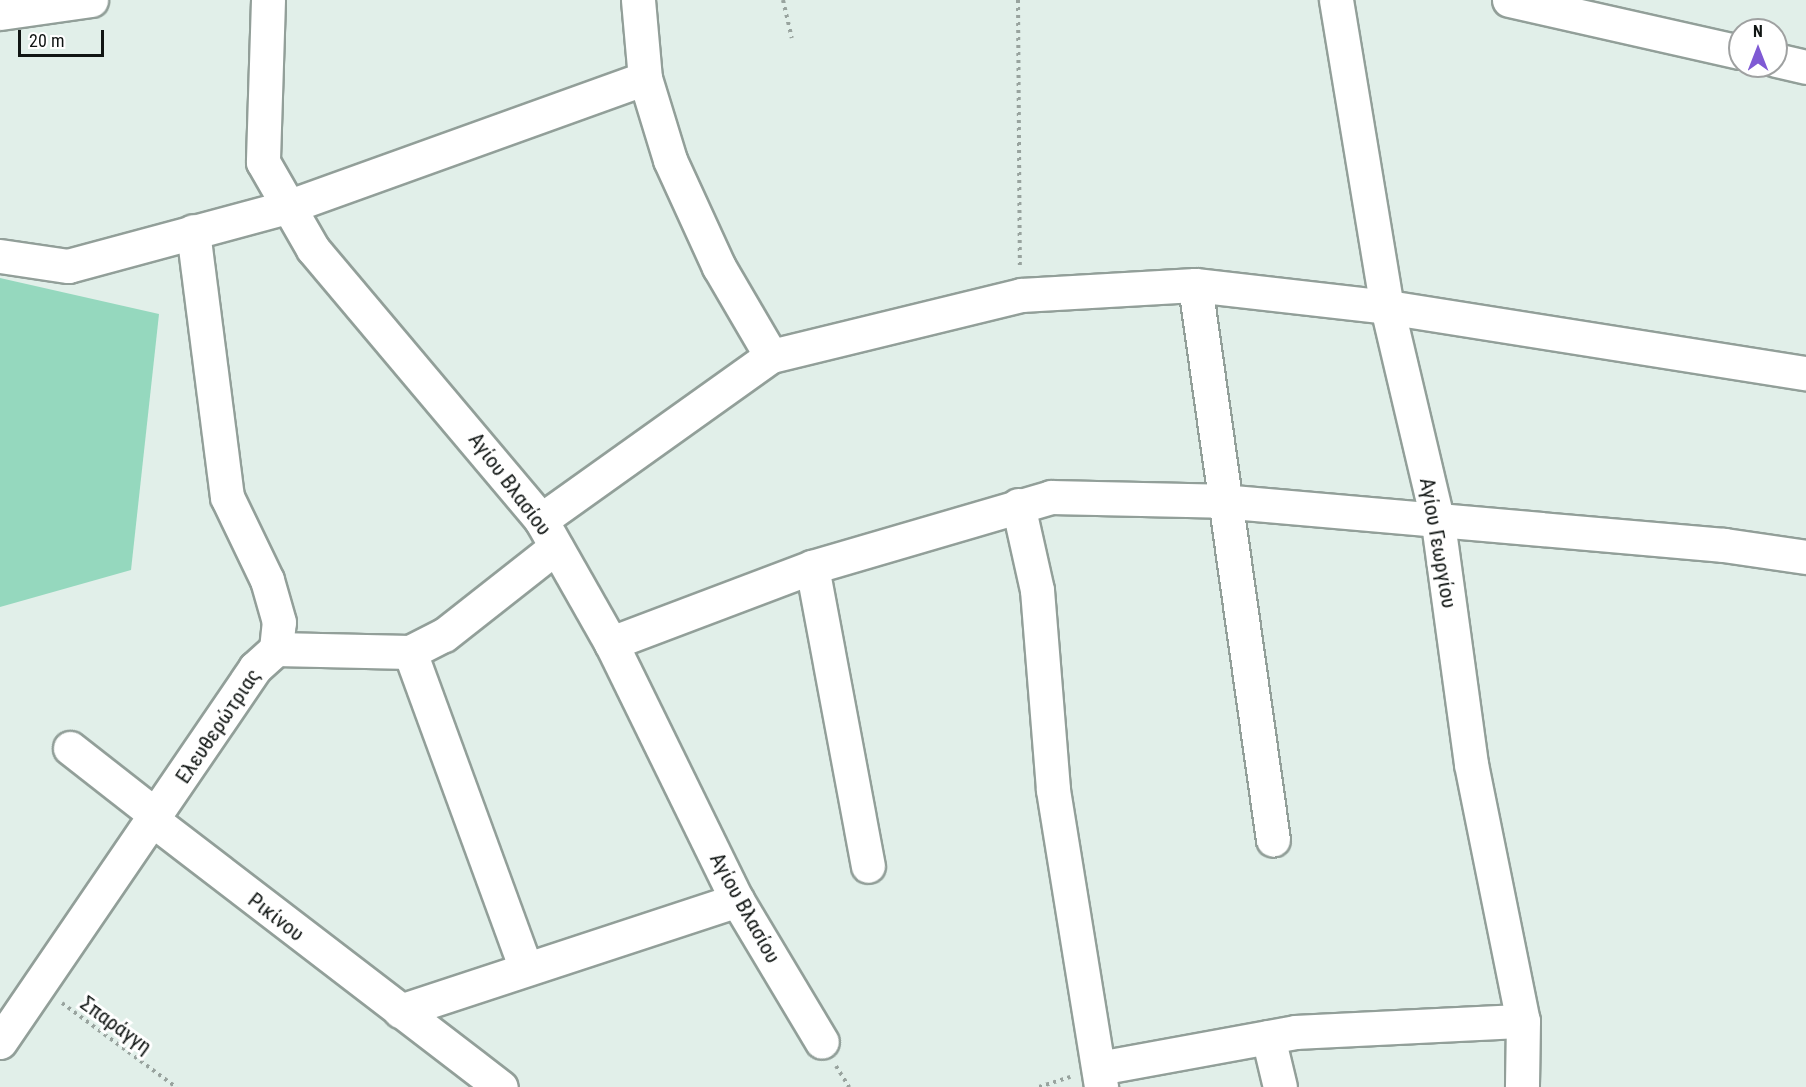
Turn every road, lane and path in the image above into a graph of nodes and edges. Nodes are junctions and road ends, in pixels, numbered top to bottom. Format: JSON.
{"nodes":[{"id":1,"x":91,"y":0,"type":"edge"},
{"id":2,"x":268,"y":0,"type":"edge"},
{"id":3,"x":638,"y":0,"type":"edge"},
{"id":4,"x":783,"y":0,"type":"edge"},
{"id":5,"x":1018,"y":0,"type":"edge"},
{"id":6,"x":1336,"y":0,"type":"edge"},
{"id":7,"x":1509,"y":0,"type":"edge"},
{"id":8,"x":0,"y":13,"type":"edge"},
{"id":9,"x":792,"y":38,"type":"dead end"},
{"id":10,"x":1728,"y":49,"type":"edge"},
{"id":11,"x":1788,"y":63,"type":"edge"},
{"id":12,"x":1806,"y":67,"type":"edge"},
{"id":13,"x":645,"y":78,"type":"junction"},
{"id":14,"x":290,"y":206,"type":"junction"},
{"id":15,"x":193,"y":231,"type":"junction"},
{"id":16,"x":0,"y":256,"type":"edge"},
{"id":17,"x":1195,"y":285,"type":"junction"},
{"id":18,"x":1021,"y":295,"type":"junction"},
{"id":19,"x":1387,"y":307,"type":"junction"},
{"id":20,"x":771,"y":356,"type":"junction"},
{"id":21,"x":1806,"y":373,"type":"edge"},
{"id":22,"x":1221,"y":501,"type":"junction"},
{"id":23,"x":1018,"y":504,"type":"junction"},
{"id":24,"x":1438,"y":523,"type":"junction"},
{"id":25,"x":548,"y":533,"type":"junction"},
{"id":26,"x":1806,"y":557,"type":"edge"},
{"id":27,"x":812,"y":567,"type":"junction"},
{"id":28,"x":611,"y":642,"type":"junction"},
{"id":29,"x":276,"y":649,"type":"junction"},
{"id":30,"x":410,"y":652,"type":"junction"},
{"id":31,"x":70,"y":748,"type":"dead end"},
{"id":32,"x":156,"y":818,"type":"junction"},
{"id":33,"x":1273,"y":840,"type":"dead end"},
{"id":34,"x":868,"y":866,"type":"dead end"},
{"id":35,"x":737,"y":900,"type":"junction"},
{"id":36,"x":525,"y":967,"type":"junction"},
{"id":37,"x":39,"y":986,"type":"junction"},
{"id":38,"x":400,"y":1011,"type":"junction"},
{"id":39,"x":1523,"y":1021,"type":"junction"},
{"id":40,"x":1268,"y":1037,"type":"junction"},
{"id":41,"x":0,"y":1042,"type":"edge"},
{"id":42,"x":822,"y":1042,"type":"dead end"},
{"id":43,"x":1100,"y":1078,"type":"edge"},
{"id":44,"x":176,"y":1087,"type":"edge"},
{"id":45,"x":501,"y":1087,"type":"edge"},
{"id":46,"x":1280,"y":1087,"type":"edge"},
{"id":47,"x":1522,"y":1087,"type":"edge"}],
"edges":[{"from":1,"to":8,"type":"street"},
{"from":2,"to":14,"type":"street","name":"Αγίου Βλασίου"},
{"from":3,"to":13,"type":"street"},
{"from":4,"to":9,"type":"path"},
{"from":5,"to":18,"type":"path"},
{"from":6,"to":19,"type":"street","name":"Αγίου Γεωργίου"},
{"from":7,"to":10,"type":"street"},
{"from":11,"to":12,"type":"street"},
{"from":13,"to":14,"type":"street"},
{"from":13,"to":20,"type":"street"},
{"from":14,"to":15,"type":"street"},
{"from":14,"to":25,"type":"street","name":"Αγίου Βλασίου"},
{"from":15,"to":16,"type":"street"},
{"from":15,"to":29,"type":"street","name":"Ελευθερώτριας"},
{"from":17,"to":18,"type":"street"},
{"from":17,"to":19,"type":"street"},
{"from":17,"to":22,"type":"street"},
{"from":18,"to":20,"type":"street"},
{"from":19,"to":21,"type":"street"},
{"from":19,"to":24,"type":"street","name":"Αγίου Γεωργίου"},
{"from":20,"to":25,"type":"street"},
{"from":22,"to":23,"type":"street"},
{"from":22,"to":24,"type":"street"},
{"from":22,"to":33,"type":"street"},
{"from":23,"to":27,"type":"street"},
{"from":23,"to":43,"type":"street"},
{"from":24,"to":26,"type":"street"},
{"from":24,"to":39,"type":"street","name":"Αγίου Γεωργίου"},
{"from":25,"to":28,"type":"street","name":"Αγίου Βλασίου"},
{"from":25,"to":30,"type":"street"},
{"from":27,"to":28,"type":"street"},
{"from":27,"to":34,"type":"street"},
{"from":28,"to":35,"type":"street","name":"Αγίου Βλασίου"},
{"from":29,"to":30,"type":"street"},
{"from":29,"to":32,"type":"street","name":"Ελευθερώτριας"},
{"from":30,"to":36,"type":"street"},
{"from":31,"to":32,"type":"street","name":"Ρικίνου"},
{"from":32,"to":37,"type":"street","name":"Ελευθερώτριας"},
{"from":32,"to":38,"type":"street","name":"Ρικίνου"},
{"from":35,"to":36,"type":"street"},
{"from":35,"to":42,"type":"street","name":"Αγίου Βλασίου"},
{"from":36,"to":38,"type":"street"},
{"from":37,"to":41,"type":"street","name":"Ελευθερώτριας"},
{"from":37,"to":44,"type":"path","name":"Σπαράγγη"},
{"from":38,"to":45,"type":"street","name":"Ρικίνου"},
{"from":39,"to":40,"type":"street"},
{"from":39,"to":47,"type":"street","name":"Αγίου Γεωργίου"},
{"from":40,"to":43,"type":"street"},
{"from":40,"to":46,"type":"street"}]}
